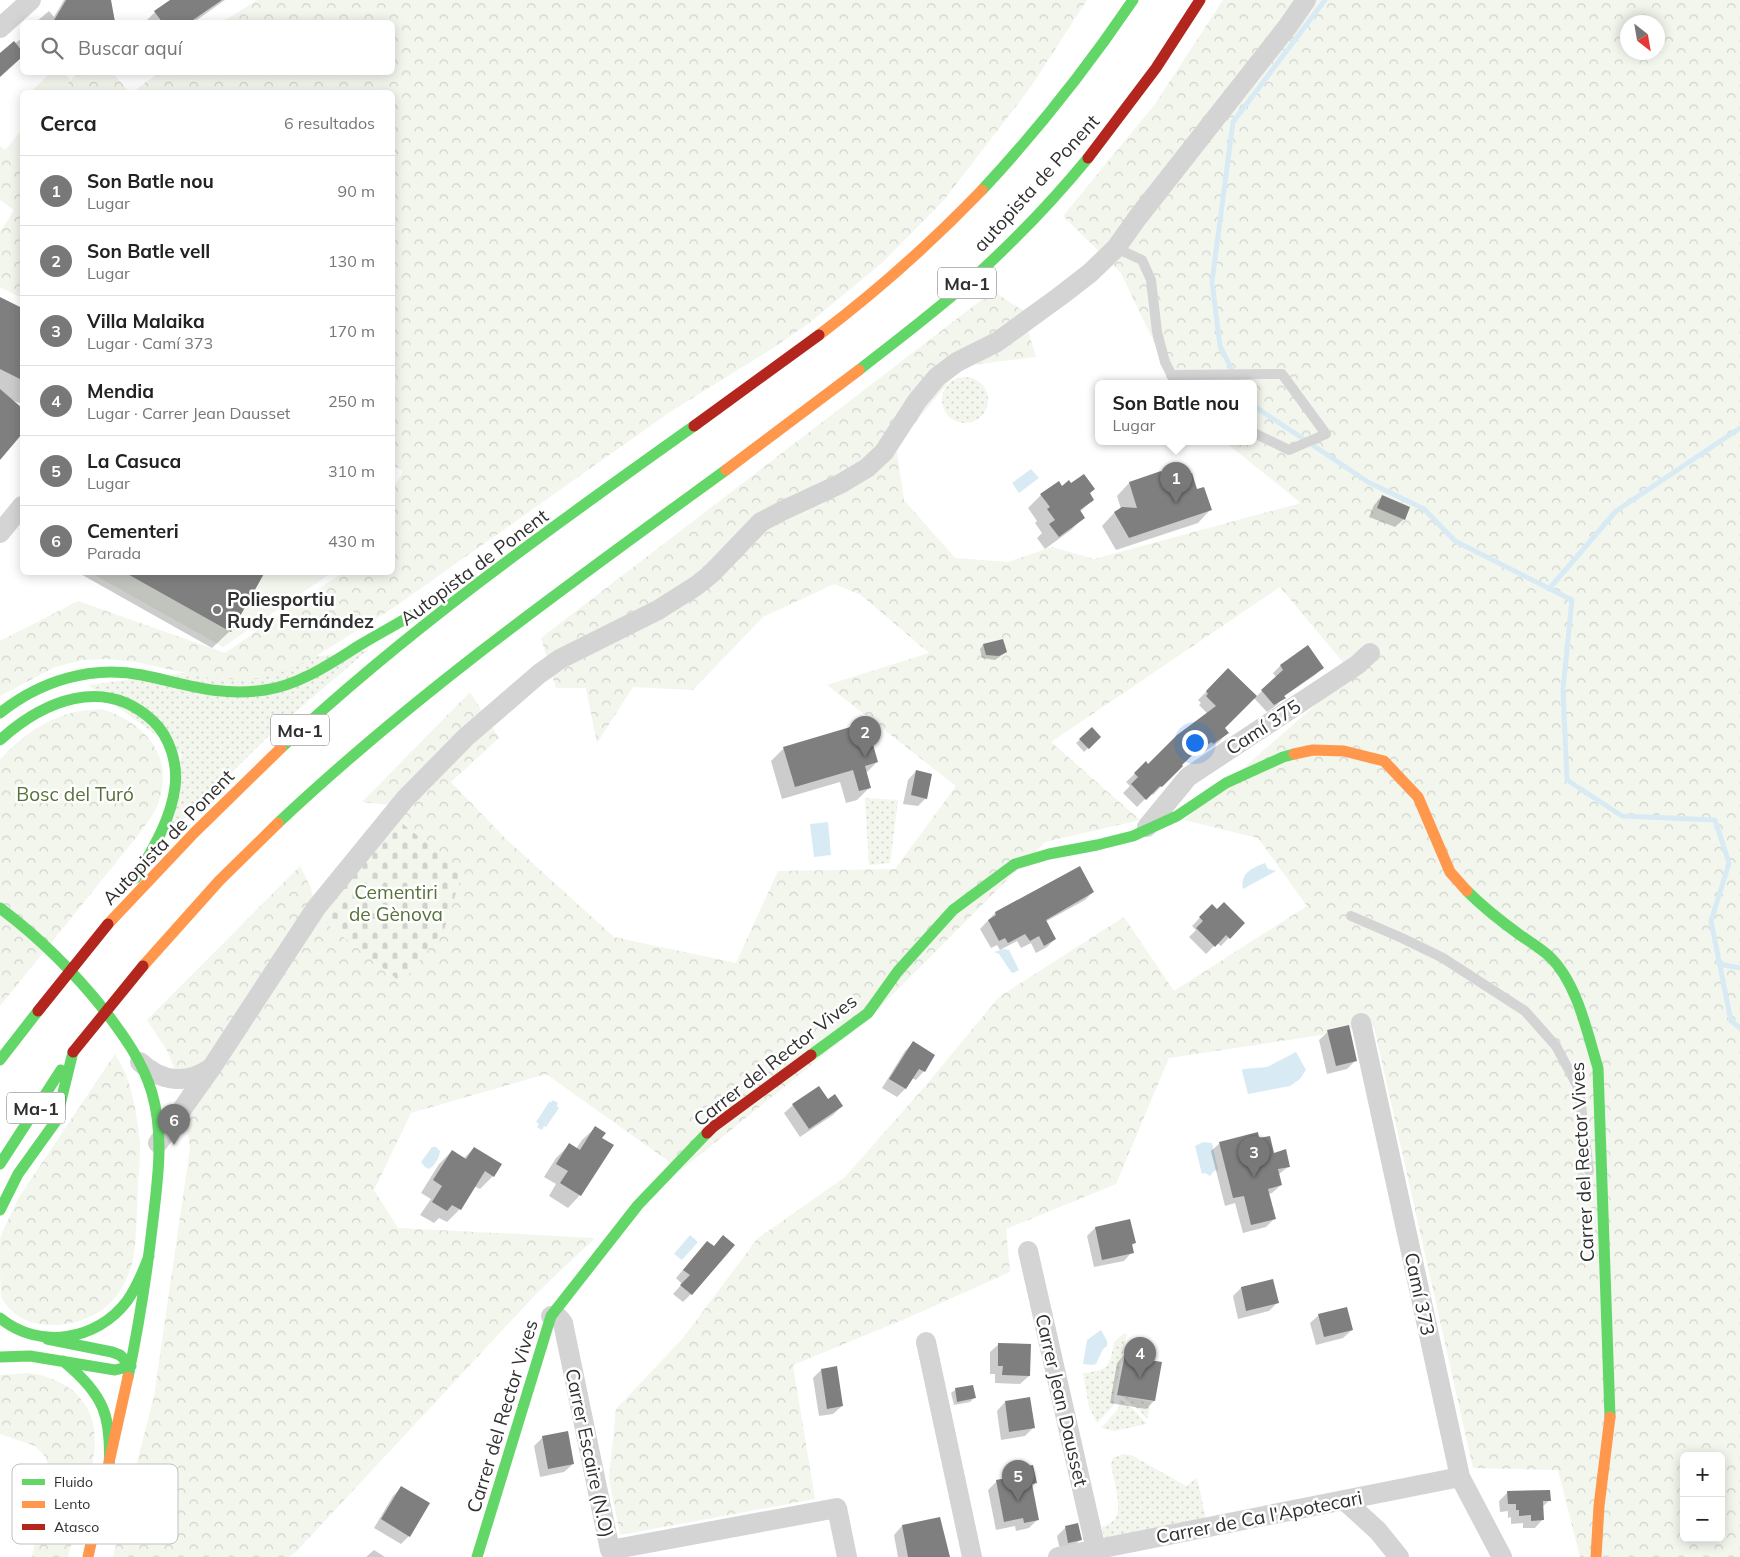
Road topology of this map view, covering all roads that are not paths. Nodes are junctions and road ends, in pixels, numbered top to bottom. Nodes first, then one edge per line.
1 (31, 0) edge
2 (1133, 0) edge
3 (1200, 0) edge
4 (1306, 0) edge
5 (0, 28) edge
6 (1116, 248) junction
7 (1173, 380) edge
8 (750, 386) joint
9 (1257, 434) edge
10 (20, 508) edge
11 (0, 533) edge
12 (512, 558) junction
13 (1370, 653) dead end
14 (0, 713) edge
15 (0, 740) edge
16 (1144, 831) junction
17 (0, 908) edge
18 (1351, 916) dead end
19 (108, 924) junction
20 (1361, 1023) dead end
21 (73, 1052) junction
22 (0, 1060) edge
23 (139, 1062) junction
24 (212, 1066) junction
25 (158, 1143) junction
26 (0, 1164) edge
27 (1602, 1196) junction
28 (0, 1210) edge
29 (1028, 1251) dead end
30 (149, 1256) junction
31 (551, 1316) junction
32 (0, 1318) edge
33 (47, 1339) junction
34 (926, 1342) dead end
35 (0, 1357) edge
36 (63, 1361) junction
37 (131, 1366) junction
38 (109, 1464) edge
39 (110, 1464) edge
40 (1460, 1477) junction
41 (1344, 1500) junction
42 (91, 1544) edge
43 (1096, 1550) junction
44 (88, 1557) edge
45 (477, 1557) edge
46 (847, 1557) edge
47 (972, 1557) edge
48 (1058, 1557) edge
49 (1399, 1557) edge
50 (1502, 1557) edge
51 (1596, 1557) edge

1 - 5 street
2 - 8 main road, autopista de Ponent / Ma-1
3 - 21 main road, autopista de Ponent / Ma-1, bridge
4 - 6 street
6 - 7 lane
6 - 24 street
7 - 9 lane
8 - 12 main road, Autopista de Ponent / Ma-1
10 - 11 street
12 - 14 main road
12 - 19 main road, Autopista de Ponent / Ma-1
13 - 16 street, Camí 375
15 - 19 main road
16 - 27 main road, Carrer del Rector Vives
16 - 31 main road, Carrer del Rector Vives
17 - 23 main road
18 - 27 lane
19 - 22 main road, Ma-1, bridge
20 - 40 street, Camí 373
21 - 26 main road, Ma-1
21 - 28 main road
23 - 24 street
23 - 25 main road
24 - 25 street
25 - 30 main road
27 - 51 main road, Carrer del Rector Vives
29 - 43 street, Carrer Jean Dausset
30 - 33 main road
30 - 37 main road
31 - 45 main road, Carrer del Rector Vives
31 - 46 street, Carrer Escaire (N.O)
32 - 33 main road
33 - 37 main road
34 - 47 street
35 - 36 main road
36 - 37 main road
36 - 38 main road
37 - 39 main road
40 - 41 street, Carrer de Ca l'Apotecari
40 - 50 street, Camí 373
41 - 43 street, Carrer de Ca l'Apotecari
41 - 49 street
42 - 44 main road
43 - 48 street, Carrer de Ca l'Apotecari

